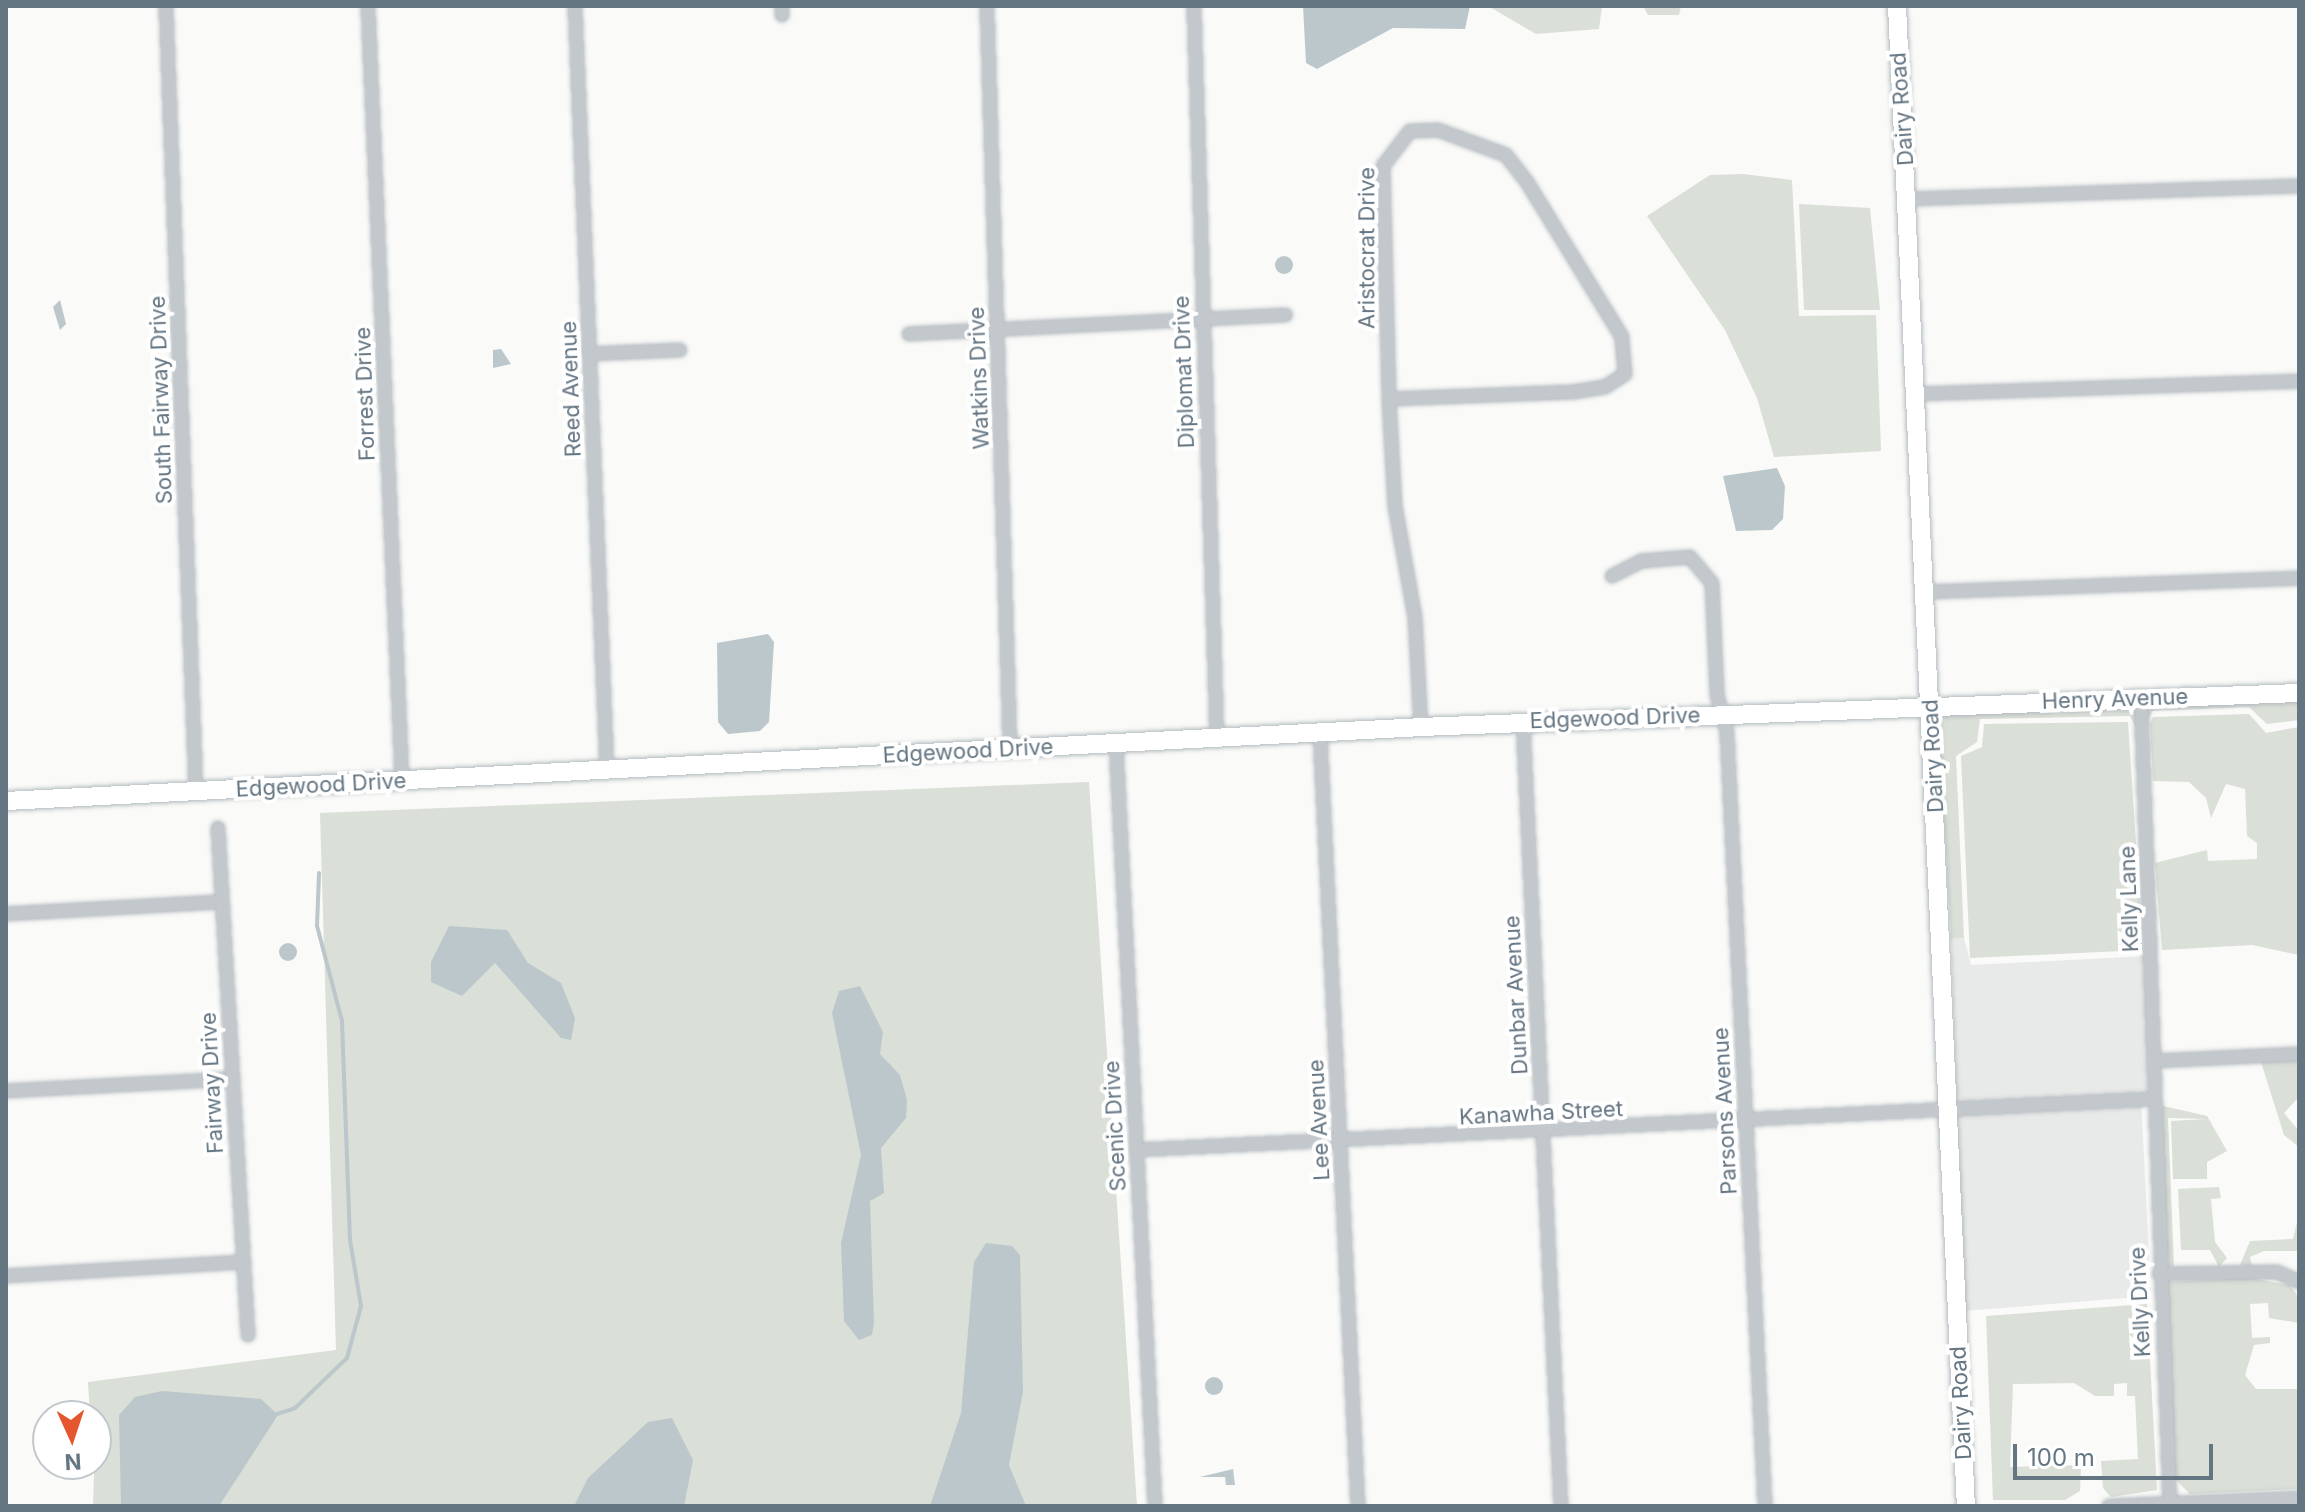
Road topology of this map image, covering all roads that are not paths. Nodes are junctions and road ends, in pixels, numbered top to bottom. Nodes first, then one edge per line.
1 (166, 6) edge
2 (368, 6) edge
3 (575, 6) edge
4 (987, 6) edge
5 (1194, 6) edge
6 (1897, 6) edge
7 (2299, 186) edge
8 (1907, 199) junction
9 (1286, 315) dead end
10 (1202, 319) junction
11 (997, 330) junction
12 (909, 334) dead end
13 (680, 350) dead end
14 (589, 354) junction
15 (2299, 381) edge
16 (1916, 394) junction
17 (1389, 399) junction
18 (1612, 576) dead end
19 (2299, 578) edge
20 (1926, 592) junction
21 (2299, 693) edge
22 (2141, 698) junction
23 (1931, 704) junction
24 (1723, 714) junction
25 (1523, 722) junction
26 (1421, 727) junction
27 (1320, 733) junction
28 (1217, 737) junction
29 (1116, 743) junction
30 (1010, 748) junction
31 (607, 769) junction
32 (402, 780) junction
33 (196, 792) junction
34 (6, 801) edge
35 (218, 828) dead end
36 (222, 902) junction
37 (6, 914) edge
38 (2299, 1054) edge
39 (2155, 1061) junction
40 (232, 1079) junction
41 (6, 1091) edge
42 (2153, 1099) junction
43 (1948, 1113) junction
44 (1746, 1123) junction
45 (1543, 1134) junction
46 (1340, 1142) junction
47 (1136, 1150) junction
48 (242, 1262) junction
49 (2159, 1274) junction
50 (6, 1276) edge
51 (2299, 1282) edge
52 (248, 1335) dead end
53 (2299, 1498) edge
54 (2170, 1503) junction
55 (1155, 1506) edge
56 (1358, 1506) edge
57 (1561, 1506) edge
58 (1765, 1506) edge
59 (1966, 1506) edge
60 (2109, 1506) edge

1 - 33 street, South Fairway Drive
2 - 32 street, Forrest Drive
3 - 14 street, Reed Avenue
4 - 11 street, Watkins Drive
5 - 10 street, Diplomat Drive
6 - 8 street, Dairy Road
7 - 8 street
8 - 16 street, Dairy Road
9 - 10 street
10 - 11 street
10 - 28 street, Diplomat Drive
11 - 12 street
11 - 30 street, Watkins Drive
13 - 14 street
14 - 31 street, Reed Avenue
15 - 16 street
16 - 20 street, Dairy Road
17 - 17 street, Aristocrat Drive
17 - 26 street, Aristocrat Drive
18 - 24 street, Parsons Avenue
19 - 20 street
20 - 23 street, Dairy Road
21 - 22 street, Henry Avenue
22 - 23 street, Henry Avenue
22 - 39 street, Kelly Lane
23 - 24 street, Edgewood Drive
23 - 43 street, Dairy Road
24 - 25 street, Edgewood Drive
24 - 44 street, Parsons Avenue
25 - 26 street, Edgewood Drive
25 - 45 street, Dunbar Avenue
26 - 27 street, Edgewood Drive
27 - 28 street, Edgewood Drive
27 - 46 street, Lee Avenue
28 - 29 street, Edgewood Drive
29 - 30 street, Edgewood Drive
29 - 47 street, Scenic Drive
30 - 31 street, Edgewood Drive
31 - 32 street, Edgewood Drive
32 - 33 street, Edgewood Drive
33 - 34 street, Edgewood Drive
35 - 36 street, Fairway Drive
36 - 37 street
36 - 40 street, Fairway Drive
38 - 39 street
39 - 42 street, Kelly Lane
40 - 41 street
40 - 48 street, Fairway Drive
42 - 43 street, Kanawha Street
42 - 49 street, Kelly Drive
43 - 44 street, Kanawha Street
43 - 59 street, Dairy Road
44 - 45 street, Kanawha Street
44 - 58 street, Parsons Avenue
45 - 46 street, Kanawha Street
45 - 57 street, Dunbar Avenue
46 - 47 street, Kanawha Street
46 - 56 street, Lee Avenue
47 - 55 street, Scenic Drive
48 - 50 street
48 - 52 street, Fairway Drive
49 - 51 street
49 - 54 street, Kelly Drive
53 - 54 street
54 - 60 street

